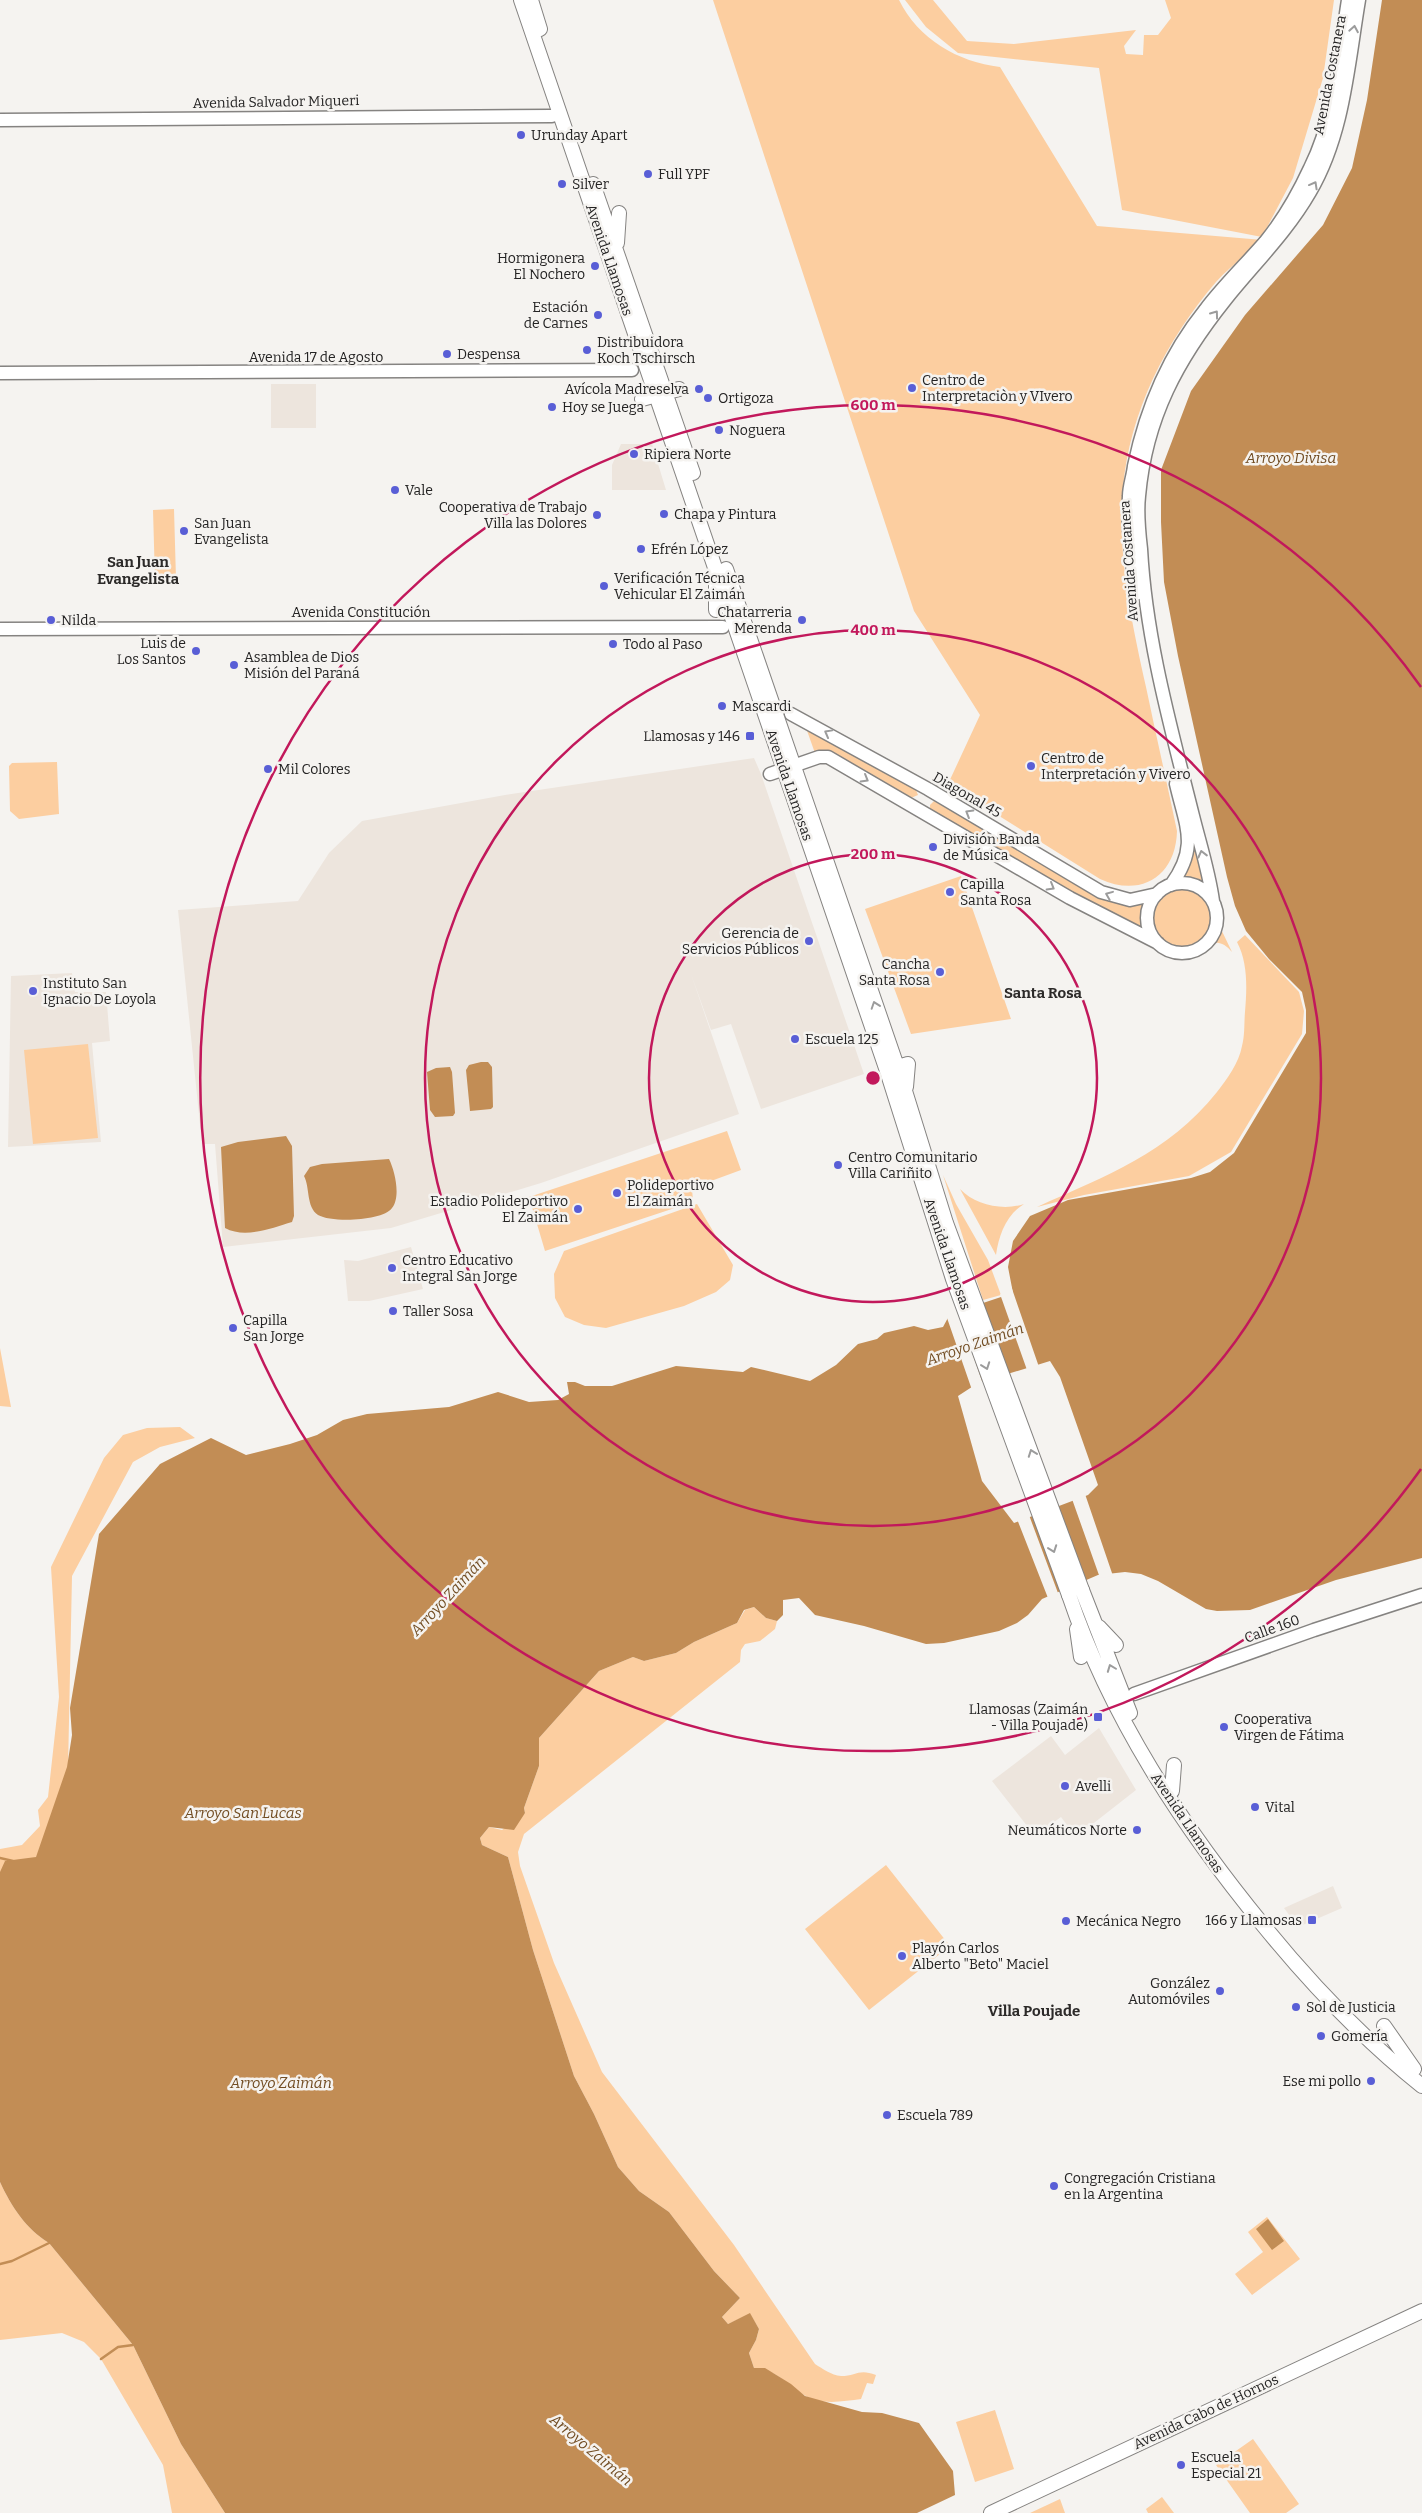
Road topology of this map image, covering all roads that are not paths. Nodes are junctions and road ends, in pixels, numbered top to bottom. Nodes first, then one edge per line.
1 (521, 0) edge
2 (531, 0) edge
3 (1348, 0) edge
4 (1359, 0) edge
5 (552, 116) dead end
6 (0, 120) edge
7 (564, 130) junction
8 (573, 176) dead end
9 (619, 213) dead end
10 (617, 249) junction
11 (632, 370) dead end
12 (0, 373) edge
13 (667, 392) junction
14 (642, 399) dead end
15 (715, 567) junction
16 (716, 610) dead end
17 (723, 627) dead end
18 (0, 629) edge
19 (791, 714) dead end
20 (794, 765) junction
21 (770, 774) dead end
22 (1171, 885) junction
23 (1156, 894) junction
24 (1213, 901) junction
25 (1158, 944) junction
26 (893, 1069) junction
27 (970, 1301) junction
28 (1076, 1593) junction
29 (1422, 1595) edge
30 (1076, 1614) junction
31 (1094, 1622) junction
32 (1116, 1645) dead end
33 (1081, 1657) dead end
34 (1134, 1694) dead end
35 (1131, 1751) dead end
36 (1146, 1762) junction
37 (1174, 1765) dead end
38 (1172, 1791) junction
39 (1189, 1826) junction
40 (1190, 1844) dead end
41 (1384, 2026) dead end
42 (1418, 2072) edge
43 (1422, 2086) edge
44 (1422, 2312) edge
45 (991, 2513) edge

1 - 7 main road, Avenida Llamosas
2 - 10 main road, Avenida Llamosas
3 - 22 main road, Avenida Costanera
24 -> 4 main road, Avenida Costanera
5 - 6 main road, Avenida Salvador Miqueri
7 - 8 main road
7 - 13 main road, Avenida Llamosas
9 - 10 main road
10 - 13 main road, Avenida Llamosas
11 - 12 main road, Avenida 17 de Agosto
13 - 14 main road
13 - 15 main road, Avenida Llamosas
13 - 20 main road, Avenida Llamosas
15 - 16 main road
15 - 20 main road, Avenida Llamosas
17 - 18 main road, Avenida Constitución
23 -> 19 main road, Diagonal 45
20 - 21 main road
20 -> 25 main road
20 - 26 main road, Avenida Llamosas
22 - 23 main road
22 - 24 main road
23 - 25 main road
24 - 25 main road
26 - 27 main road, Avenida Llamosas
26 - 27 main road, Avenida Llamosas
27 - 28 main road, Avenida Llamosas
28 - 30 main road, Avenida Llamosas
28 - 31 main road, Avenida Llamosas
29 - 34 main road, Calle 160
30 - 33 main road
30 - 36 main road, Avenida Llamosas
31 - 32 main road
38 -> 31 main road, Avenida Llamosas
35 - 36 main road
36 - 39 main road, Avenida Llamosas
37 - 38 main road
38 - 42 main road, Avenida Llamosas
39 - 40 main road
39 - 43 main road, Avenida Llamosas
41 - 42 main road
44 - 45 main road, Avenida Cabo de Hornos

